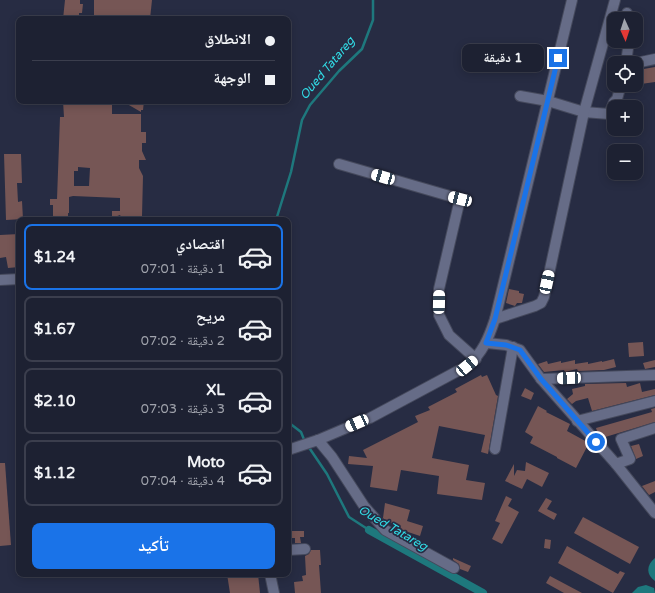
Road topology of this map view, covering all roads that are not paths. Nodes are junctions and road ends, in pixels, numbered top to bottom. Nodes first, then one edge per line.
1 (572, 0) edge
2 (615, 0) edge
3 (655, 59) edge
4 (643, 62) edge
5 (619, 92) edge
6 (520, 96) dead end
7 (548, 101) junction
8 (584, 112) junction
9 (339, 164) dead end
10 (16, 279) edge
11 (0, 280) edge
12 (495, 319) junction
13 (486, 343) junction
14 (513, 347) junction
15 (476, 359) junction
16 (655, 375) edge
17 (541, 379) junction
18 (655, 401) edge
19 (577, 421) junction
20 (655, 428) edge
21 (318, 440) junction
22 (291, 449) edge
23 (495, 449) dead end
24 (616, 464) junction
25 (655, 513) edge
26 (305, 549) dead end
27 (291, 550) edge
28 (454, 568) dead end
29 (271, 577) edge
30 (274, 593) edge

1 - 7 street
2 - 8 street
3 - 4 street
5 - 8 street
6 - 7 street
7 - 8 street
7 - 12 street
8 - 12 street
9 - 15 street
10 - 11 street
12 - 13 street
13 - 14 street
13 - 15 street
14 - 17 street
14 - 23 street
15 - 21 street
16 - 17 street
17 - 19 street
18 - 19 street
19 - 24 street
20 - 24 street
21 - 22 street
21 - 28 street
24 - 25 street
26 - 27 street
29 - 30 street

